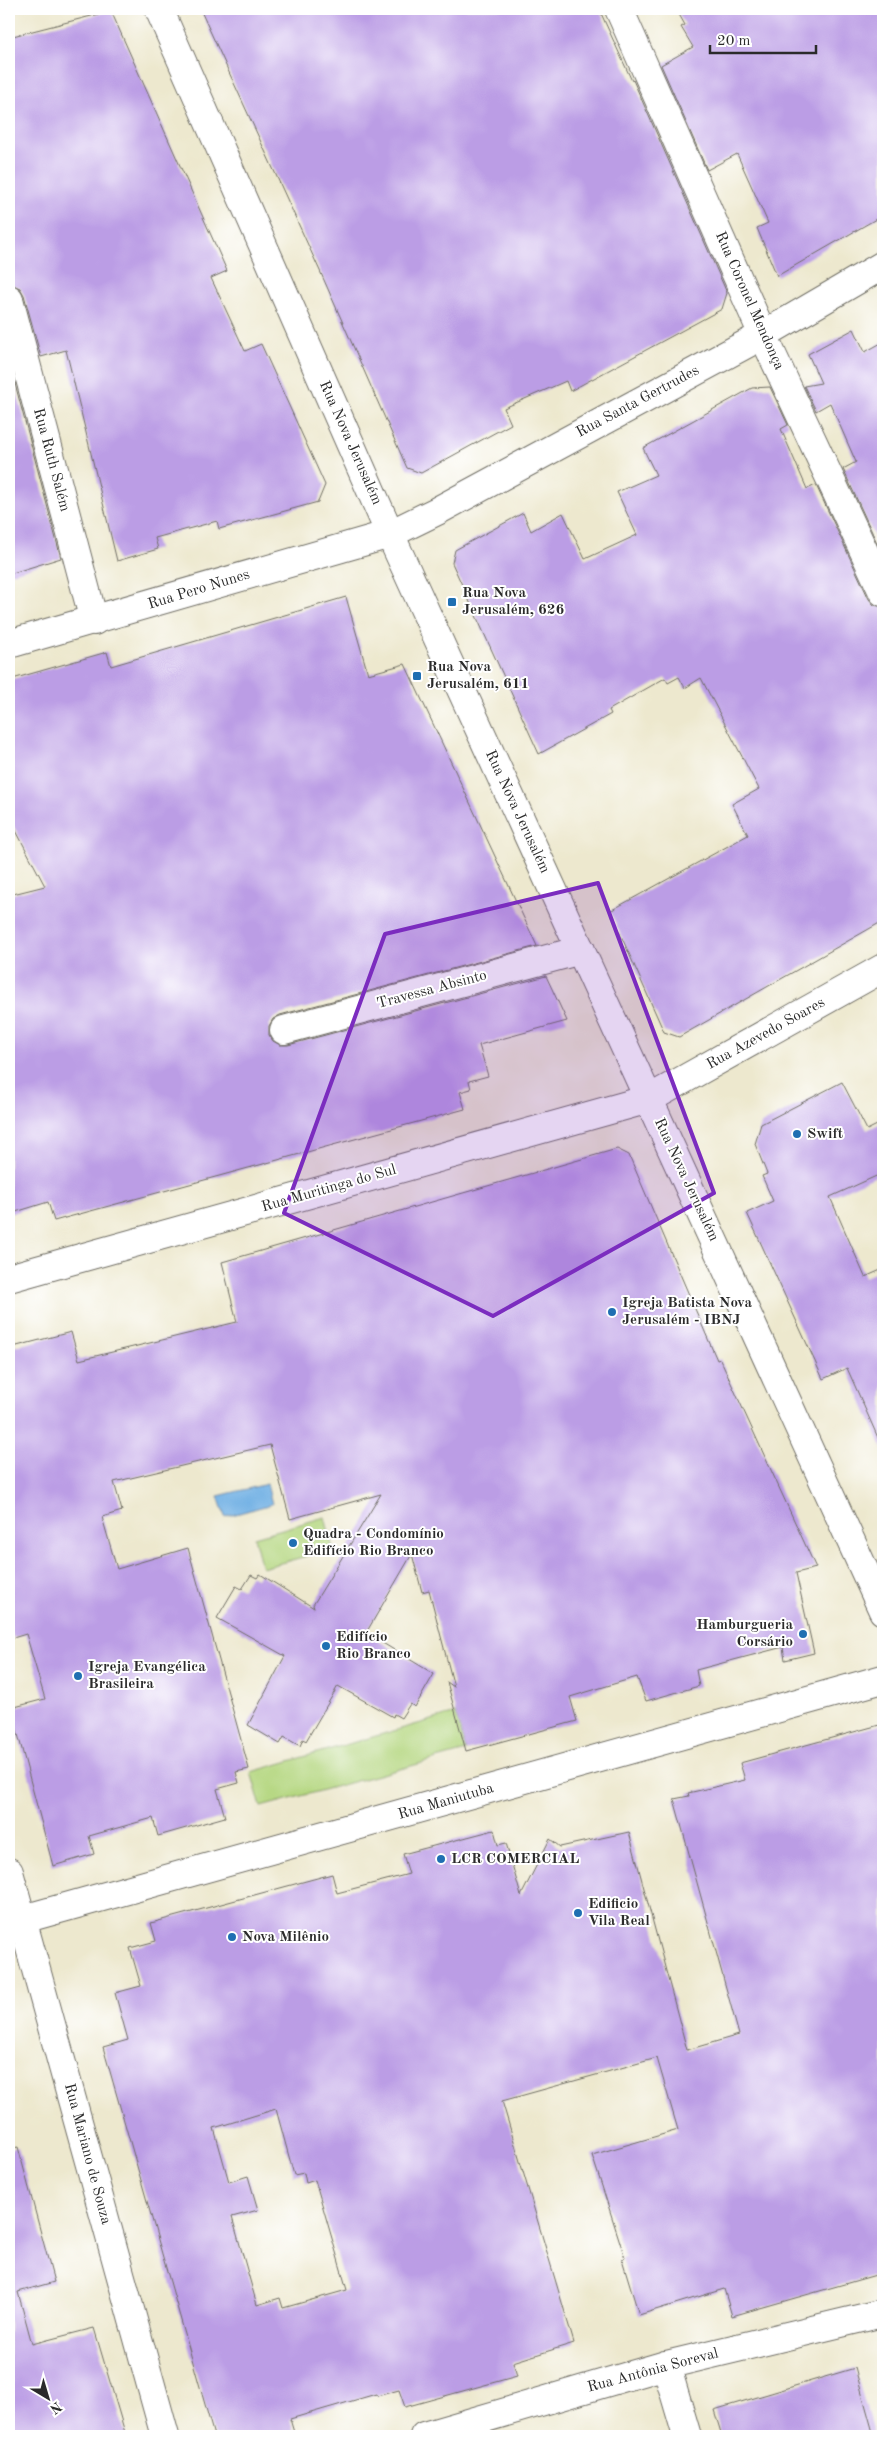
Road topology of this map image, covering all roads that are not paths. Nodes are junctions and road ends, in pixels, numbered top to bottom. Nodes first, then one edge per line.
1 (159, 9) edge
2 (619, 9) edge
3 (883, 265) edge
4 (9, 299) edge
5 (763, 335) junction
6 (390, 534) junction
7 (883, 592) edge
8 (94, 621) junction
9 (9, 644) edge
10 (581, 950) junction
11 (883, 968) edge
12 (284, 1030) dead end
13 (649, 1099) junction
14 (9, 1278) edge
15 (883, 1611) edge
16 (883, 1679) edge
17 (9, 1872) edge
18 (15, 1922) edge
19 (883, 2313) edge
20 (666, 2365) junction
21 (165, 2436) edge
22 (424, 2436) edge
23 (687, 2436) edge

1 - 6 street, Rua Nova Jerusalém
2 - 5 street, Rua Coronel Mendonça
3 - 5 street, Rua Santa Gertrudes
4 - 8 street, Rua Ruth Salém
5 - 6 street, Rua Santa Gertrudes
5 - 7 street, Rua Coronel Mendonça
6 - 8 street, Rua Pero Nunes
6 - 10 street, Rua Nova Jerusalém
8 - 9 street, Rua Pero Nunes
10 - 12 street, Travessa Absinto
10 - 13 street, Rua Nova Jerusalém
11 - 13 street, Rua Azevedo Soares
13 - 14 street, Rua Muritinga do Sul
13 - 15 street, Rua Nova Jerusalém
16 - 18 street, Rua Maniutuba
17 - 18 street, Rua Mariano de Souza
18 - 21 street, Rua Mariano de Souza
19 - 20 street, Rua Antônia Soreval
20 - 22 street, Rua Antônia Soreval
20 - 23 street

